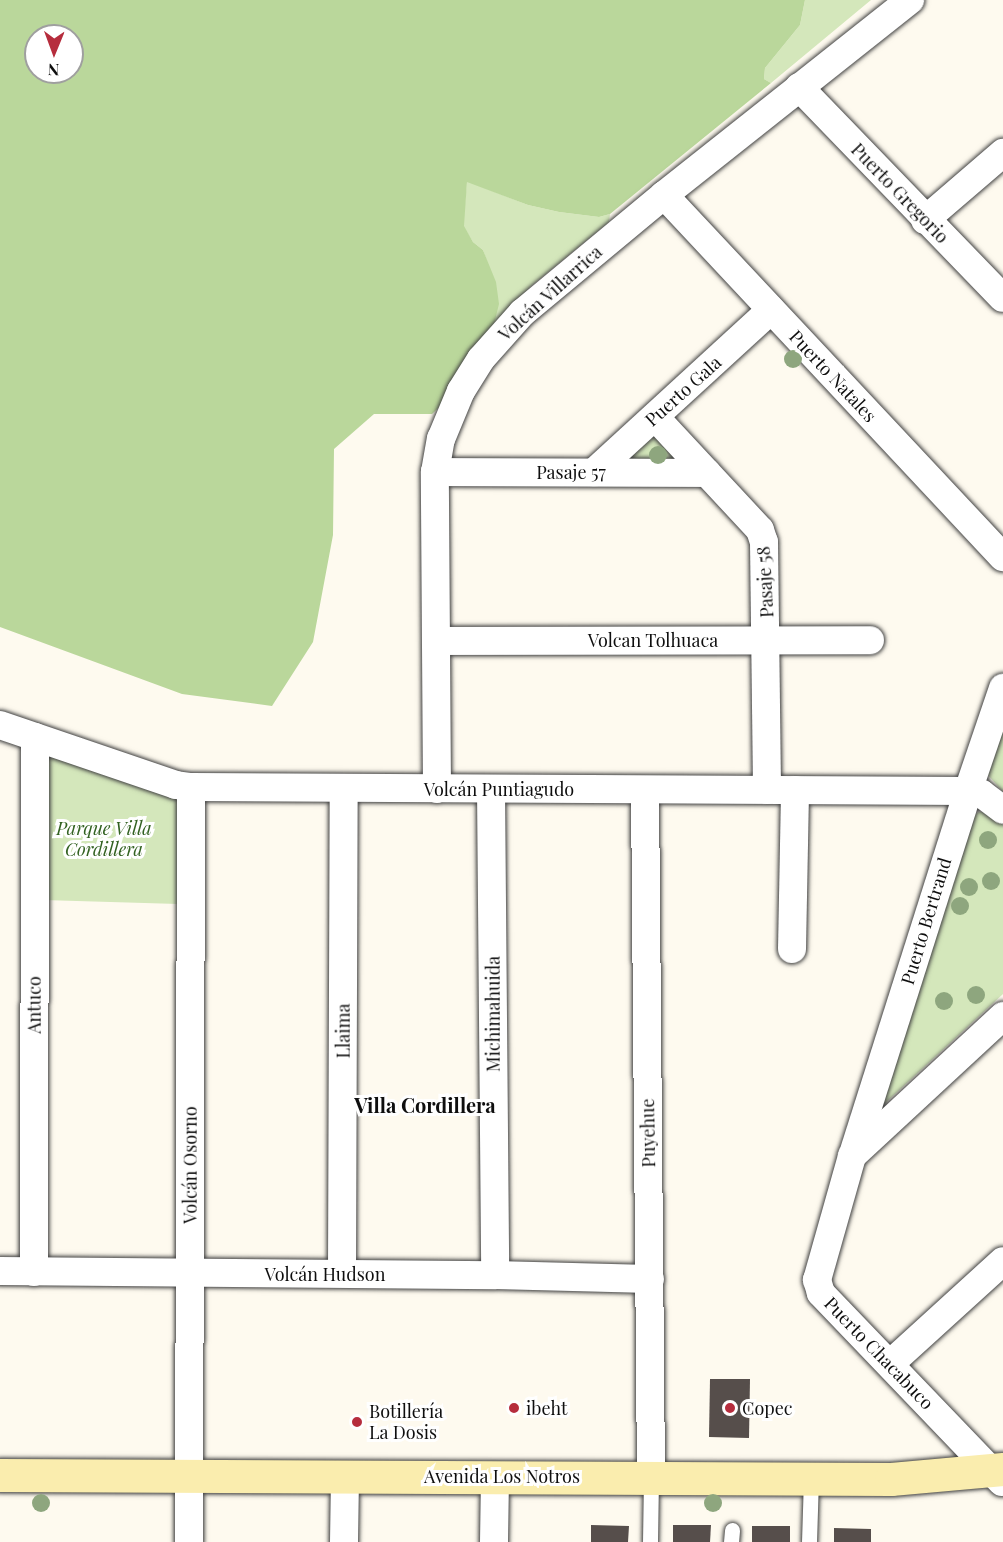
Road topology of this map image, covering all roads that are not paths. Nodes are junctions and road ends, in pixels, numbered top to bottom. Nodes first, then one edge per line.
1 (910, 0) edge
2 (799, 87) junction
3 (1003, 153) edge
4 (664, 195) junction
5 (925, 220) junction
6 (1003, 298) edge
7 (771, 310) junction
8 (655, 417) junction
9 (435, 472) junction
10 (594, 472) junction
11 (707, 473) junction
12 (1003, 557) edge
13 (767, 640) junction
14 (870, 640) dead end
15 (436, 641) junction
16 (1003, 688) edge
17 (0, 725) edge
18 (35, 737) junction
19 (191, 788) junction
20 (344, 788) junction
21 (436, 789) junction
22 (491, 789) junction
23 (645, 790) junction
24 (781, 790) junction
25 (968, 791) junction
26 (1003, 810) edge
27 (792, 949) dead end
28 (1003, 1016) edge
29 (852, 1156) junction
30 (1003, 1261) edge
31 (0, 1271) edge
32 (34, 1272) junction
33 (342, 1273) junction
34 (190, 1274) junction
35 (495, 1275) junction
36 (650, 1279) junction
37 (891, 1363) junction
38 (999, 1474) edge
39 (0, 1475) edge
40 (189, 1475) junction
41 (345, 1476) junction
42 (495, 1476) junction
43 (651, 1476) junction
44 (810, 1479) junction
45 (189, 1542) edge
46 (344, 1542) edge
47 (494, 1542) edge
48 (650, 1542) edge
49 (809, 1542) edge

1 - 2 street, Volcán Villarrica
2 - 4 street, Volcán Villarrica
2 - 5 street, Puerto Gregorio
3 - 5 street
4 - 7 street, Puerto Natales
4 - 9 street, Volcán Villarrica
5 - 6 street, Puerto Gregorio
7 - 8 street, Puerto Gala
7 - 12 street, Puerto Natales
8 - 10 street, Puerto Gala
8 - 11 street, Pasaje 58
9 - 10 street, Pasaje 57
9 - 15 street, Volcán Villarrica
10 - 11 street, Pasaje 57
11 - 13 street, Pasaje 58
13 - 14 street, Volcan Tolhuaca
13 - 15 street, Volcan Tolhuaca
13 - 24 street, Pasaje 58
15 - 21 street, Volcán Villarrica
16 - 25 street, Puerto Bertrand
17 - 18 street, Volcán Puntiagudo
18 - 19 street, Volcán Puntiagudo
18 - 32 street, Antuco
19 - 20 street, Volcán Puntiagudo
19 - 34 street, Volcán Osorno
20 - 21 street, Volcán Puntiagudo
20 - 33 street, Llaima
21 - 22 street, Volcán Puntiagudo
22 - 23 street, Volcán Puntiagudo
22 - 35 street, Michimahuida
23 - 24 street, Volcán Puntiagudo
23 - 36 street, Puyehue
24 - 25 street, Volcán Puntiagudo
24 - 27 street, Pasaje 58
25 - 26 street, Volcán Puntiagudo
25 - 29 street, Puerto Bertrand
28 - 29 street
29 - 37 street, Puerto Chacabuco
30 - 37 street
31 - 32 street, Volcán Hudson
32 - 34 street, Volcán Hudson
33 - 34 street, Volcán Hudson
33 - 35 street, Volcán Hudson
34 - 40 street, Volcán Osorno
35 - 36 street, Volcán Hudson
36 - 43 street, Puyehue
37 - 38 street, Puerto Chacabuco
38 - 44 main road, Avenida Los Notros
39 - 40 main road, Avenida Los Notros
40 - 41 main road, Avenida Los Notros
40 - 45 street, Volcán Osorno
41 - 42 main road, Avenida Los Notros
41 - 46 street
42 - 43 main road, Avenida Los Notros
42 - 47 street
43 - 44 main road, Avenida Los Notros
43 - 48 lane
44 - 49 lane

